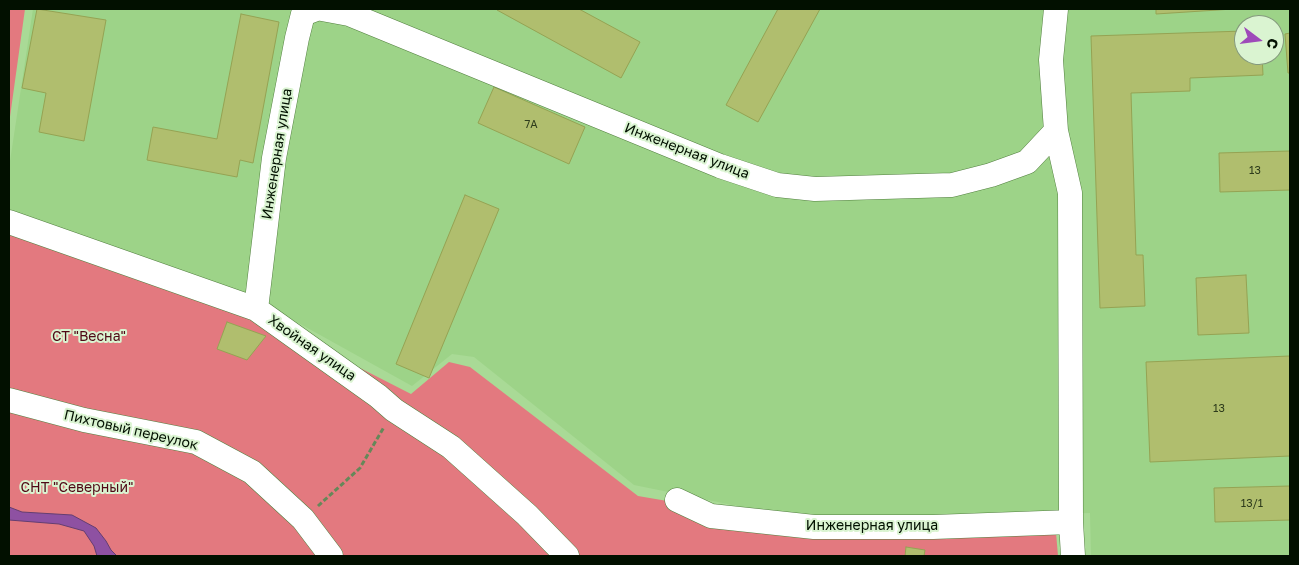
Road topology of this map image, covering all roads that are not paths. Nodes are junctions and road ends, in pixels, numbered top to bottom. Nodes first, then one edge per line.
1 (316, 9) edge
2 (322, 9) edge
3 (1056, 9) edge
4 (1056, 132) junction
5 (9, 222) edge
6 (256, 309) junction
7 (9, 400) edge
8 (676, 500) dead end
9 (1070, 522) junction
10 (331, 556) edge
11 (567, 556) edge
12 (1073, 556) edge

1 - 6 street, Инженерная улица
2 - 4 street, Инженерная улица
3 - 4 street
4 - 9 street
5 - 6 street, Хвойная улица
6 - 11 street, Хвойная улица
7 - 10 street, Пихтовый переулок
8 - 9 street, Инженерная улица
9 - 12 street

